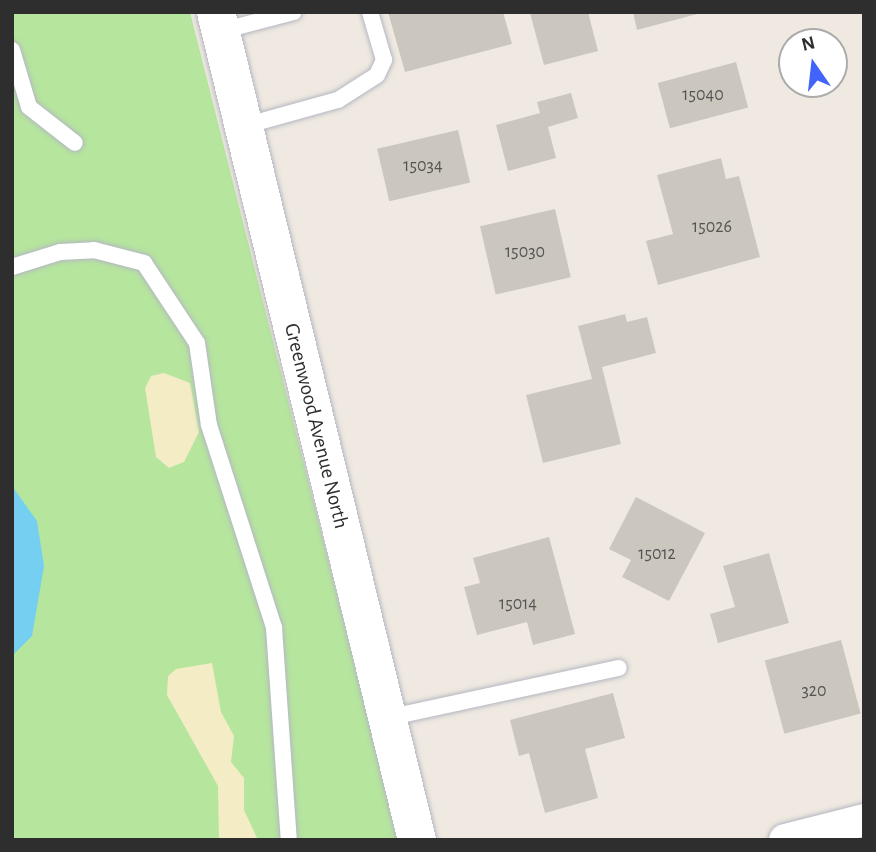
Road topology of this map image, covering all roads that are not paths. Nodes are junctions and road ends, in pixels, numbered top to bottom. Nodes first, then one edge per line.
1 (294, 12) edge
2 (370, 12) edge
3 (218, 22) edge
4 (12, 50) edge
5 (244, 127) junction
6 (75, 144) dead end
7 (12, 267) edge
8 (619, 668) dead end
9 (387, 718) junction
10 (864, 820) edge
11 (289, 840) edge
12 (417, 840) edge
13 (785, 840) edge

1 - 3 lane
2 - 5 lane
3 - 5 street, Greenwood Avenue North
4 - 6 lane
5 - 9 street, Greenwood Avenue North
7 - 11 lane
8 - 9 lane
9 - 12 street, Greenwood Avenue North
10 - 13 street

